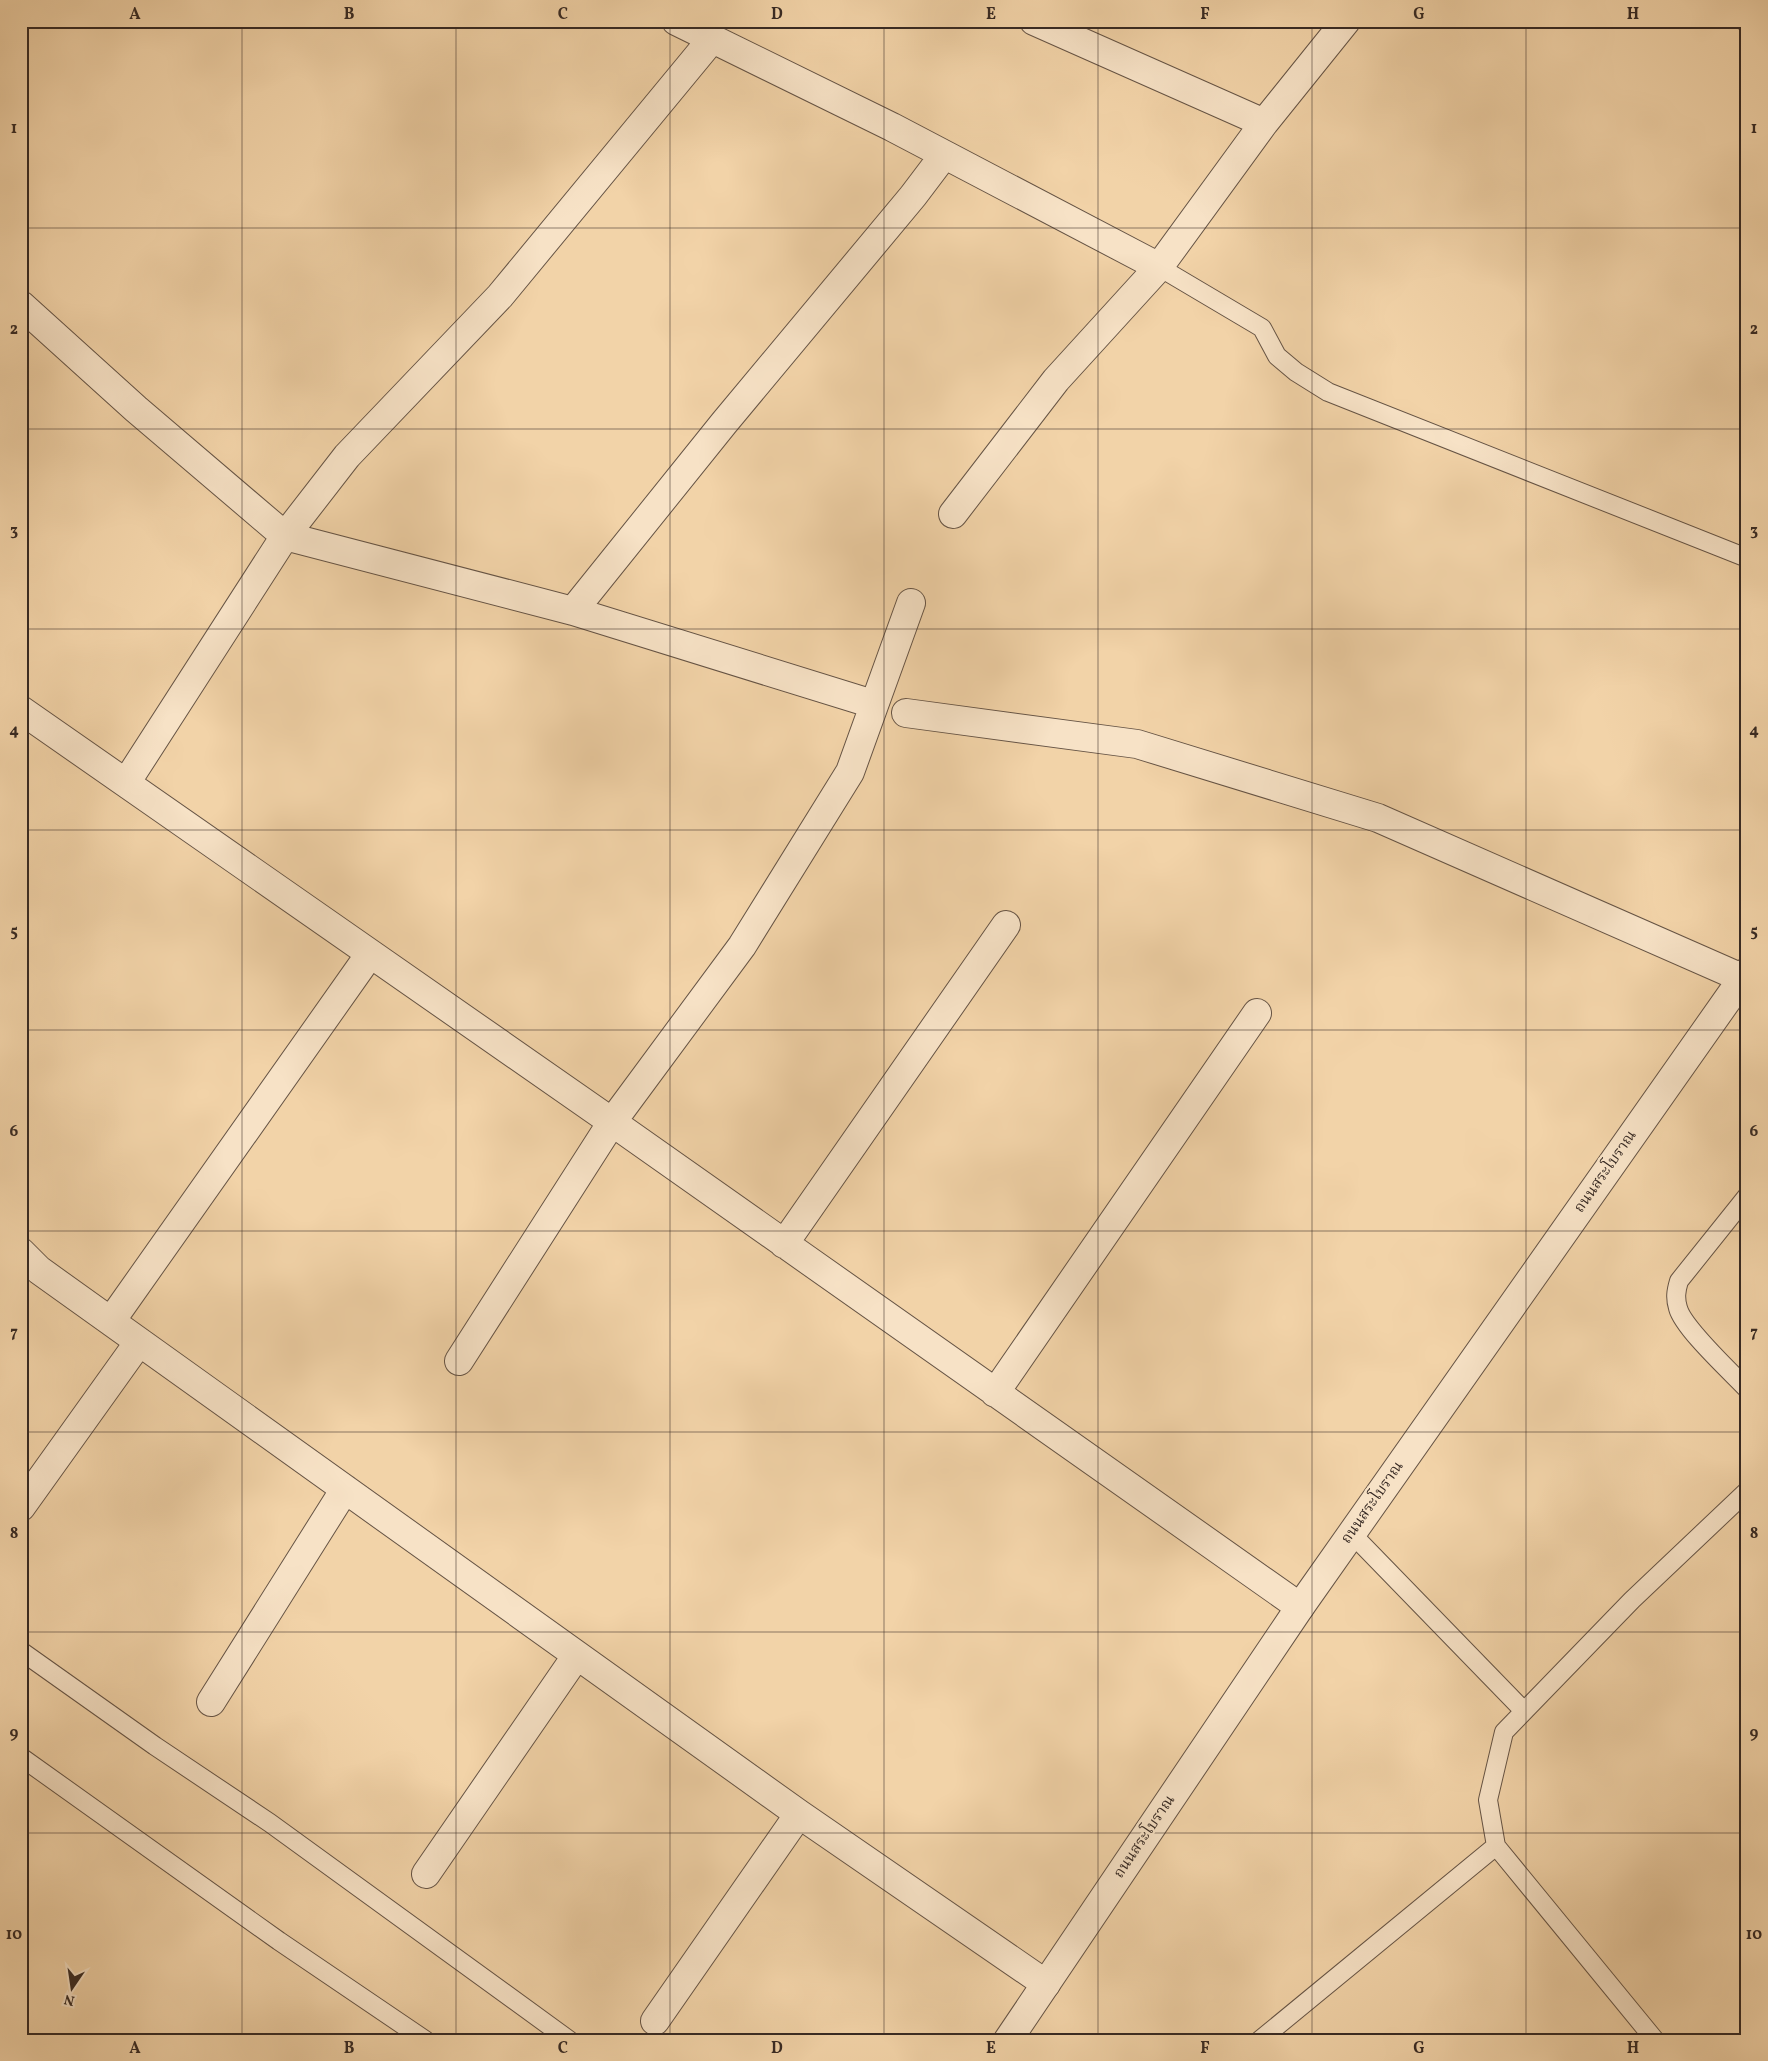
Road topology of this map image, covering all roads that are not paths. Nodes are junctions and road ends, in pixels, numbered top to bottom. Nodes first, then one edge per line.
1 (676, 21) edge
2 (1034, 21) edge
3 (1346, 21) edge
4 (712, 39) junction
5 (1264, 123) junction
6 (944, 155) junction
7 (1159, 267) junction
8 (21, 305) edge
9 (953, 514) dead end
10 (285, 536) junction
11 (1747, 558) edge
12 (911, 603) dead end
13 (573, 611) junction
14 (873, 704) junction
15 (21, 710) edge
16 (906, 713) dead end
17 (126, 783) junction
18 (1006, 925) dead end
19 (370, 954) junction
20 (1745, 975) edge
21 (1257, 1014) dead end
22 (612, 1122) junction
23 (1747, 1196) edge
24 (784, 1244) junction
25 (21, 1252) edge
26 (111, 1321) junction
27 (139, 1342) junction
28 (458, 1361) dead end
29 (1747, 1389) edge
30 (995, 1393) junction
31 (345, 1489) junction
32 (1747, 1491) edge
33 (21, 1506) edge
34 (1352, 1534) junction
35 (1300, 1607) junction
36 (21, 1651) edge
37 (577, 1655) junction
38 (211, 1702) dead end
39 (1524, 1711) junction
40 (21, 1757) edge
41 (799, 1814) junction
42 (1496, 1846) junction
43 (426, 1874) dead end
44 (1046, 1984) junction
45 (655, 2021) dead end
46 (425, 2040) edge
47 (569, 2040) edge
48 (1008, 2040) edge
49 (1260, 2040) edge
50 (1655, 2040) edge

1 - 4 street
2 - 5 street
3 - 5 street
4 - 6 street
4 - 10 street
5 - 7 street
6 - 7 street
6 - 13 street
7 - 9 street
7 - 11 lane
8 - 10 street
10 - 13 street
10 - 17 street
12 - 14 street
13 - 14 street
14 - 22 street
15 - 17 street
16 - 20 street
17 - 19 street
18 - 24 street
19 - 22 street
19 - 26 street
20 - 34 street, ถนนสระโบราณ
21 - 30 street
22 - 24 street
22 - 28 street
23 - 29 lane
24 - 30 street
25 - 26 street
26 - 27 street
27 - 31 street
27 - 33 street
30 - 35 street
31 - 37 street
31 - 38 street
32 - 39 lane
34 - 35 street, ถนนสระโบราณ
34 - 39 lane
35 - 44 street, ถนนสระโบราณ
36 - 47 lane
37 - 41 street
37 - 43 street
39 - 42 lane
40 - 46 lane
41 - 44 street
41 - 45 street
42 - 49 lane
42 - 50 lane
44 - 48 street, ถนนสระโบราณ

